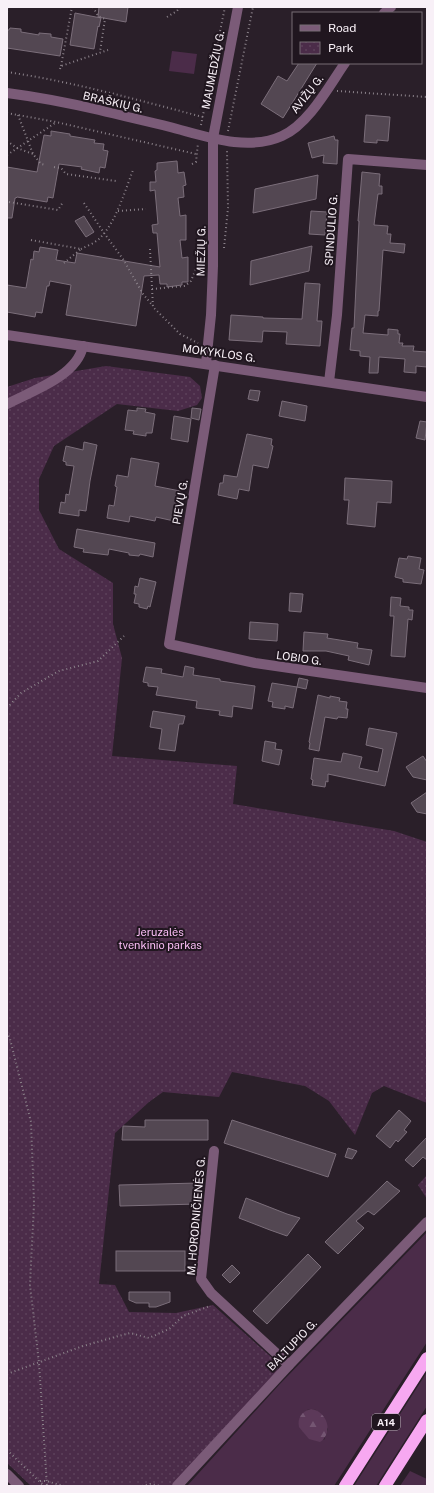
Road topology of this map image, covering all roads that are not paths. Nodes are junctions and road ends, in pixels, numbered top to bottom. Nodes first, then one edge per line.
1 (238, 7) edge
2 (344, 64) edge
3 (7, 93) edge
4 (213, 138) junction
5 (427, 165) edge
6 (7, 335) edge
7 (82, 346) junction
8 (210, 364) junction
9 (328, 382) junction
10 (427, 397) edge
11 (7, 404) edge
12 (169, 644) joint
13 (427, 688) edge
14 (214, 1151) dead end
15 (427, 1222) edge
16 (427, 1358) edge
17 (289, 1365) junction
18 (427, 1420) edge
19 (7, 1474) edge
20 (20, 1486) edge
21 (177, 1486) edge
22 (345, 1486) edge
23 (385, 1486) edge

1 - 4 street, MAUMEDŽIŲ G.
2 - 4 street, AVIŽŲ G.
3 - 4 street, BRAŠKIŲ G.
4 - 8 street, MIEŽIŲ G.
5 - 9 street, SPINDULIO G.
6 - 7 street, MOKYKLOS G.
7 - 8 street, MOKYKLOS G.
7 - 11 street
8 - 9 street, MOKYKLOS G.
8 - 12 street, PIEVŲ G.
9 - 10 street, MOKYKLOS G.
12 - 13 street, LOBIO G.
14 - 17 street, M. HORODNIČIENĖS G.
15 - 17 street, BALTUPIO G.
16 - 22 highway, A14
17 - 21 street, BALTUPIO G.
18 - 23 highway
19 - 20 street

